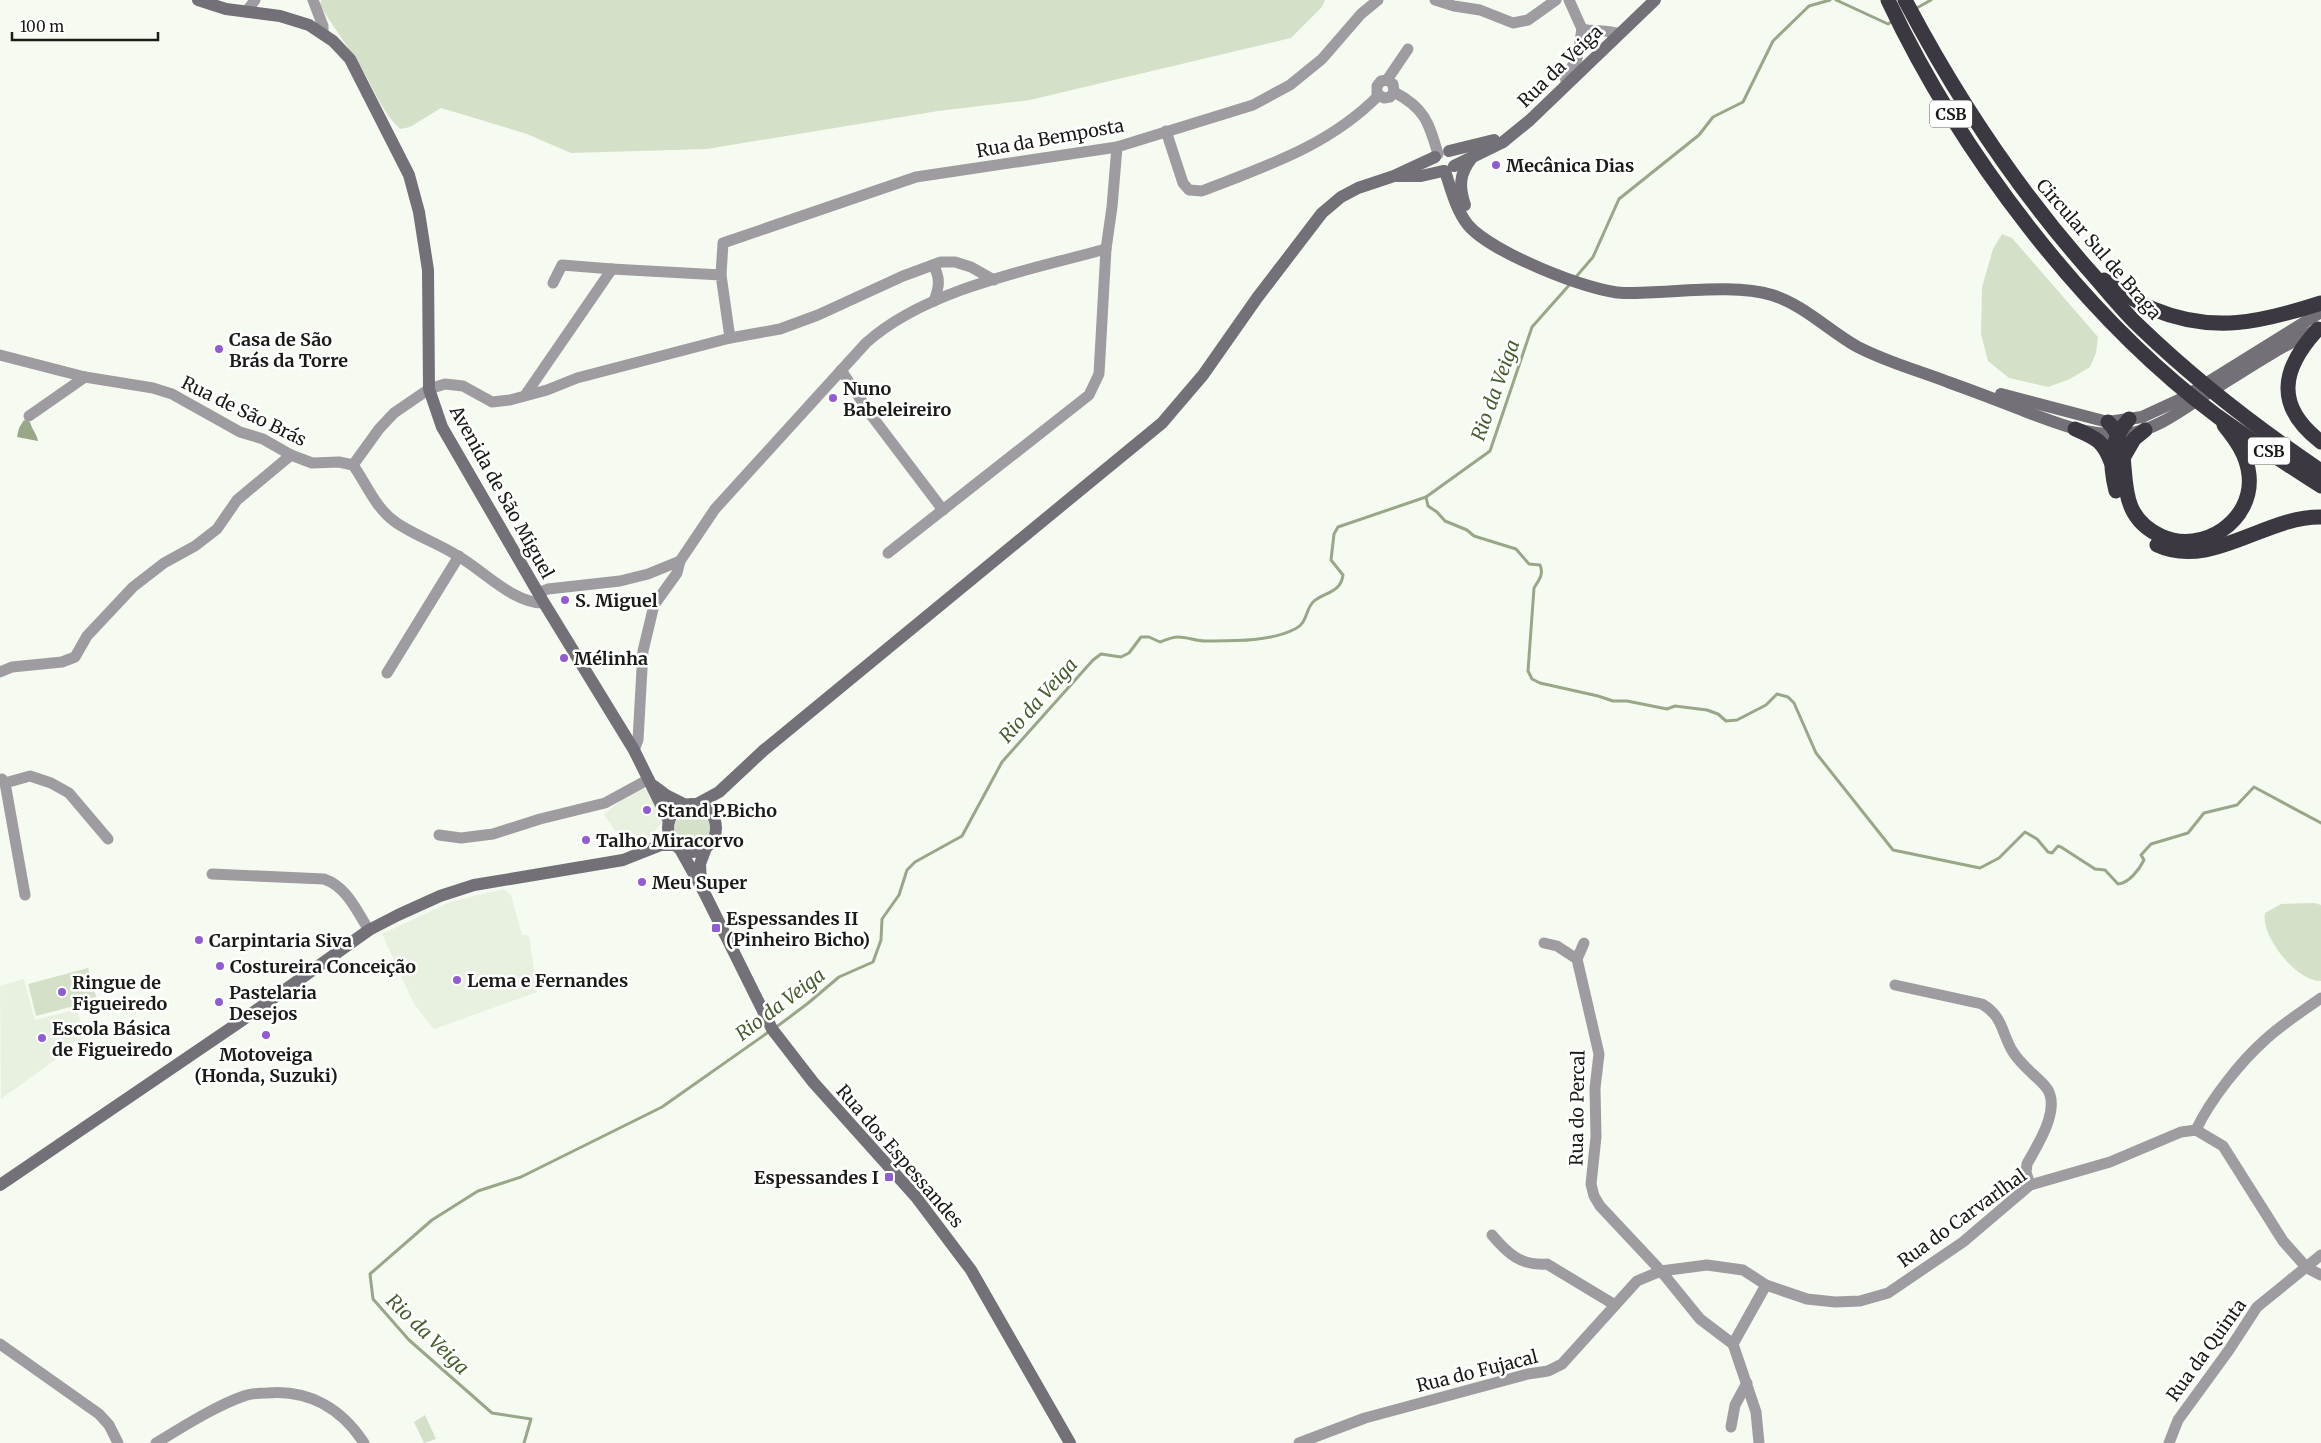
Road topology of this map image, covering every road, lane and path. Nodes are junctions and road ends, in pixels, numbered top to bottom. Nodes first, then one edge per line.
1 (198, 0) edge
2 (255, 0) edge
3 (314, 0) edge
4 (1378, 0) edge
5 (1436, 0) edge
6 (1556, 0) edge
7 (1569, 0) edge
8 (1655, 0) edge
9 (1888, 0) edge
10 (1905, 0) edge
11 (246, 12) junction
12 (1582, 29) junction
13 (323, 34) junction
14 (1619, 34) junction
15 (1408, 49) dead end
16 (1387, 80) junction
17 (1567, 84) junction
18 (1394, 92) junction
19 (1379, 96) junction
20 (1166, 131) junction
21 (1511, 134) junction
22 (1117, 147) junction
23 (1442, 153) junction
24 (1472, 158) junction
25 (1448, 169) junction
26 (1394, 176) junction
27 (1421, 176) junction
28 (1456, 190) junction
29 (1106, 249) junction
30 (933, 265) junction
31 (612, 269) junction
32 (2090, 271) junction
33 (721, 275) junction
34 (994, 280) junction
35 (554, 282) dead end
36 (934, 302) junction
37 (2321, 303) edge
38 (2321, 312) edge
39 (2320, 328) edge
40 (730, 338) junction
41 (0, 355) edge
42 (841, 370) junction
43 (85, 377) junction
44 (1935, 377) junction
45 (429, 389) junction
46 (526, 394) junction
47 (2217, 415) junction
48 (29, 416) dead end
49 (2129, 420) junction
50 (2108, 422) junction
51 (2075, 429) junction
52 (2145, 430) junction
53 (2119, 434) junction
54 (2321, 442) edge
55 (291, 455) junction
56 (2118, 462) junction
57 (353, 465) junction
58 (2321, 471) edge
59 (2321, 486) edge
60 (943, 510) junction
61 (2321, 517) edge
62 (888, 553) dead end
63 (459, 556) junction
64 (680, 561) junction
65 (541, 598) junction
66 (0, 672) edge
67 (387, 673) dead end
68 (634, 750) junction
69 (3, 781) edge
70 (650, 782) junction
71 (719, 792) junction
72 (690, 805) junction
73 (668, 823) junction
74 (716, 828) junction
75 (439, 835) dead end
76 (108, 839) dead end
77 (677, 847) junction
78 (706, 848) junction
79 (635, 855) junction
80 (212, 874) dead end
81 (704, 892) junction
82 (24, 895) dead end
83 (368, 930) junction
84 (1544, 943) dead end
85 (1584, 943) dead end
86 (1577, 959) junction
87 (1894, 985) dead end
88 (2321, 998) edge
89 (2196, 1130) junction
90 (0, 1185) edge
91 (2030, 1185) junction
92 (1492, 1235) dead end
93 (2321, 1255) edge
94 (2307, 1268) junction
95 (1661, 1271) junction
96 (2321, 1275) edge
97 (1766, 1285) junction
98 (1615, 1305) junction
99 (0, 1344) edge
100 (1733, 1344) junction
101 (1748, 1383) junction
102 (1731, 1427) dead end
103 (118, 1443) edge
104 (156, 1443) edge
105 (364, 1443) edge
106 (1070, 1443) edge
107 (1299, 1443) edge
108 (1759, 1443) edge
109 (2169, 1443) edge

1 - 11 main road, Avenida de São Miguel
2 - 11 street
3 - 13 street
4 - 20 street, Rua da Bemposta
5 - 6 street
7 - 12 street
8 - 14 main road, Rua da Veiga
9 - 47 highway, Circular Sul de Braga / CSB
10 - 32 highway, Circular Sul de Braga / CSB
11 - 13 main road, Avenida de São Miguel
12 - 14 street
12 - 17 street
13 - 45 main road, Avenida de São Miguel
14 - 17 main road, Rua da Veiga
15 - 16 street
16 - 18 street
16 - 19 street
17 - 21 main road, Rua da Veiga
18 - 19 street
18 - 23 street
19 - 20 street
20 - 22 street, Rua da Bemposta
21 - 23 main road, Rua da Veiga
21 - 24 main road, Rua da Veiga
22 - 29 street
22 - 33 street, Rua da Bemposta
23 - 25 main road
23 - 25 main road
23 - 26 main road, Rua da Veiga
24 - 25 main road, Rua da Veiga
24 - 28 main road
25 - 27 main road, Rua da Veiga
25 - 28 main road
26 - 27 main road
26 - 71 main road
27 - 28 main road
28 - 44 main road
29 - 34 street
29 - 60 street
30 - 34 street
30 - 36 street
30 - 40 street
31 - 33 street
31 - 35 street
31 - 46 street
32 - 37 highway
32 - 58 highway, Circular Sul de Braga / CSB
33 - 40 street
34 - 36 street
36 - 42 street
38 - 49 main road
39 - 52 main road
39 - 54 highway
40 - 46 street
41 - 43 street, Rua de São Brás
42 - 60 street
42 - 64 street
43 - 48 street
43 - 55 street, Rua de São Brás
44 - 50 main road
44 - 51 main road
45 - 46 street
45 - 57 street
45 - 65 main road, Avenida de São Miguel
47 - 56 highway
47 - 59 highway, Circular Sul de Braga / CSB
49 - 50 main road
49 - 53 highway
50 - 53 highway
51 - 53 main road
51 - 56 highway
52 - 53 main road
52 - 56 highway
53 - 56 highway
55 - 57 street, Rua de São Brás
55 - 66 street
56 - 61 highway
57 - 63 street
60 - 62 street
63 - 65 street
63 - 67 street
64 - 65 street
64 - 68 street
65 - 68 main road, Avenida de São Miguel
68 - 70 main road, Avenida de São Miguel
69 - 76 street
69 - 82 street
70 - 72 main road
70 - 73 main road, Avenida de São Miguel
70 - 75 street
71 - 72 main road
71 - 74 main road
72 - 73 main road
72 - 74 main road
73 - 77 main road
73 - 79 main road
74 - 78 main road
77 - 78 main road
77 - 79 main road
77 - 81 main road
78 - 81 main road
79 - 83 main road
80 - 83 street
81 - 106 main road, Rua dos Espessandes
83 - 90 main road
84 - 86 street
85 - 86 street
86 - 95 street, Rua do Percal
87 - 91 street
88 - 89 street
89 - 91 street, Rua do Carvarlhal
89 - 94 street
91 - 97 street, Rua do Carvarlhal
92 - 98 street
93 - 94 street, Rua da Quinta
94 - 96 street
94 - 109 street, Rua da Quinta
95 - 97 street, Rua do Carvarlhal
95 - 98 street, Rua do Fujacal
95 - 100 street, Rua do Percal
97 - 100 street
98 - 107 street, Rua do Fujacal
99 - 103 street
100 - 101 street
101 - 102 street
101 - 108 street
104 - 105 street

